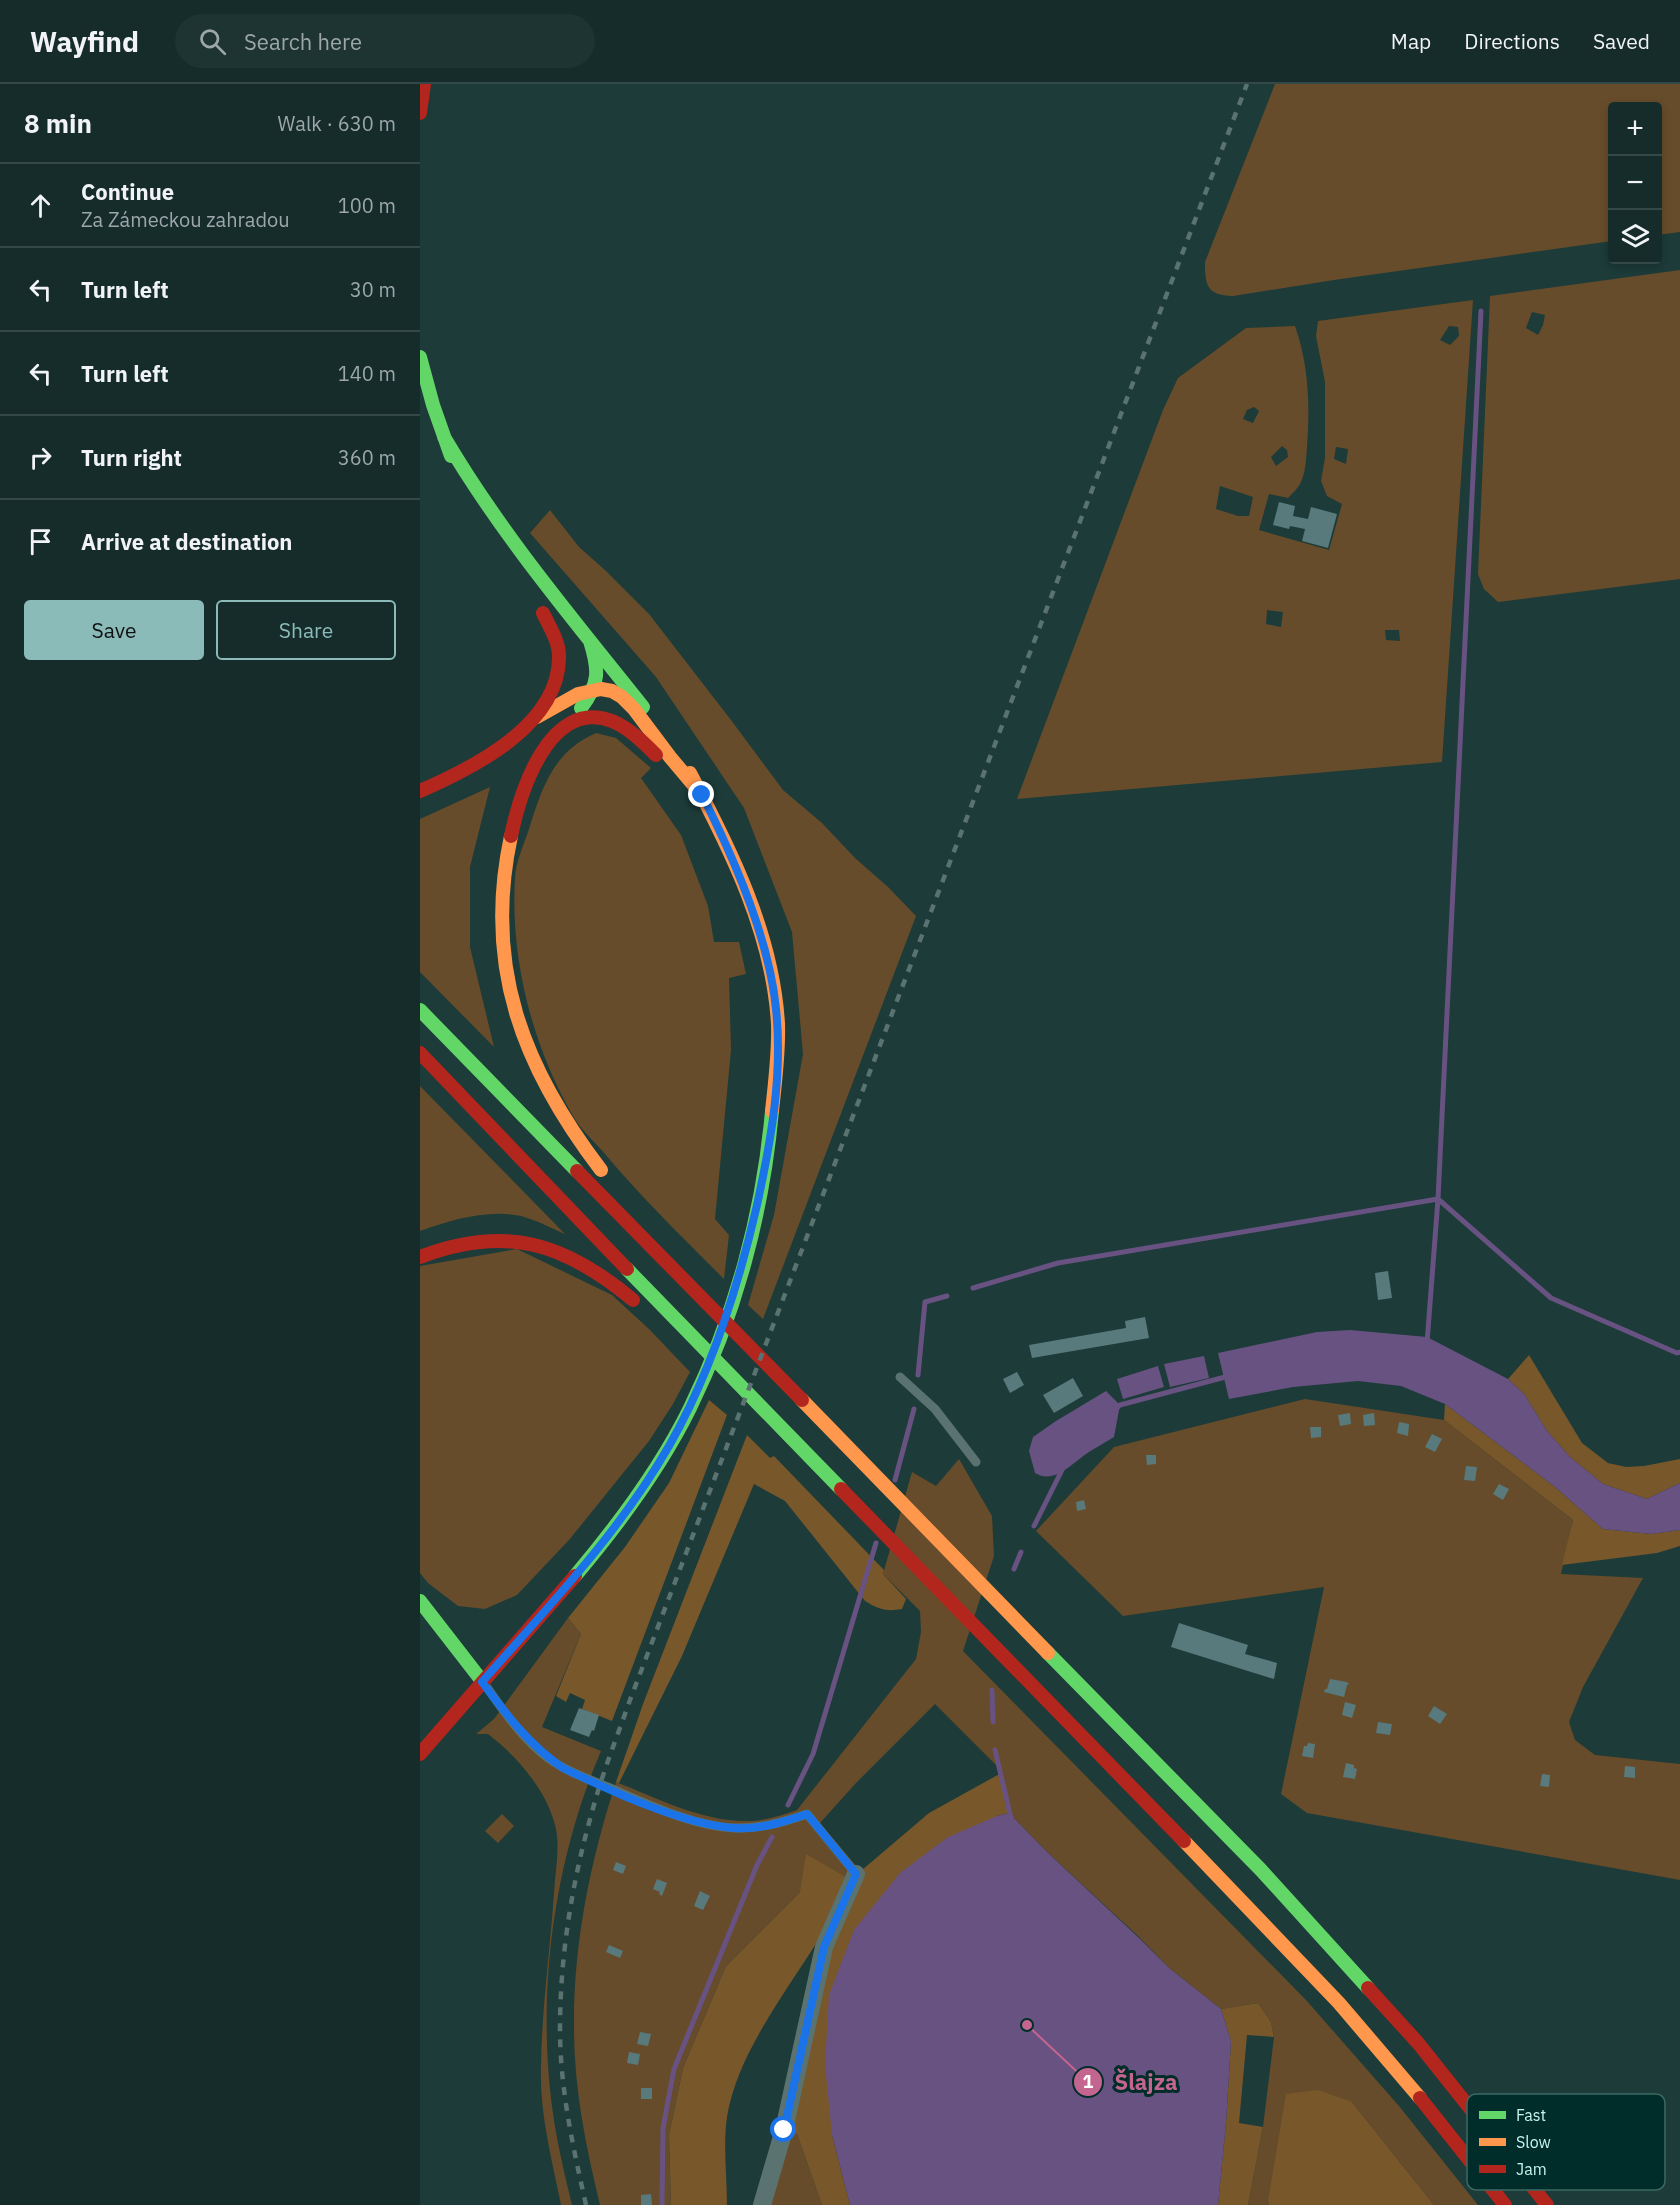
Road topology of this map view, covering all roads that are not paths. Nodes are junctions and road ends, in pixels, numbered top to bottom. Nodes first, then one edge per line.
1 (423, 84) edge
2 (420, 113) edge
3 (420, 357) edge
4 (444, 437) junction
5 (475, 510) dead end
6 (590, 641) junction
7 (570, 646) dead end
8 (583, 662) dead end
9 (599, 688) junction
10 (527, 724) junction
11 (557, 733) junction
12 (656, 755) junction
13 (420, 791) edge
14 (682, 792) dead end
15 (702, 795) junction
16 (702, 826) dead end
17 (734, 898) dead end
18 (420, 1010) edge
19 (420, 1053) edge
20 (763, 1072) dead end
21 (608, 1178) dead end
22 (759, 1195) junction
23 (420, 1257) edge
24 (723, 1298) dead end
25 (641, 1308) dead end
26 (739, 1314) dead end
27 (697, 1365) dead end
28 (900, 1377) dead end
29 (713, 1381) dead end
30 (976, 1462) dead end
31 (1012, 1596) dead end
32 (420, 1601) edge
33 (482, 1682) junction
34 (1109, 1713) junction
35 (420, 1754) edge
36 (1106, 1780) dead end
37 (856, 1874) joint
38 (1339, 2003) junction
39 (1467, 2104) edge
40 (1467, 2156) edge
41 (1493, 2190) edge
42 (1535, 2190) edge
43 (762, 2205) edge
44 (1505, 2205) edge
45 (1547, 2205) edge

1 - 2 main road
3 - 4 main road
4 - 5 main road
4 - 6 main road
6 - 9 main road
6 - 15 main road
7 - 10 main road
8 - 9 main road
9 - 10 main road
9 - 11 main road
9 - 12 main road
9 - 15 main road
10 - 13 main road
11 - 12 main road
11 - 21 main road
12 - 14 main road
15 - 22 main road
16 - 17 main road
18 - 34 main road
19 - 38 main road
20 - 22 main road
22 - 33 main road
23 - 25 main road
24 - 26 main road
27 - 29 main road
28 - 30 lane
31 - 34 main road
32 - 33 main road
33 - 35 main road
33 - 37 lane
34 - 39 main road
36 - 38 main road
37 - 43 street
38 - 40 main road
41 - 44 main road
42 - 45 main road

